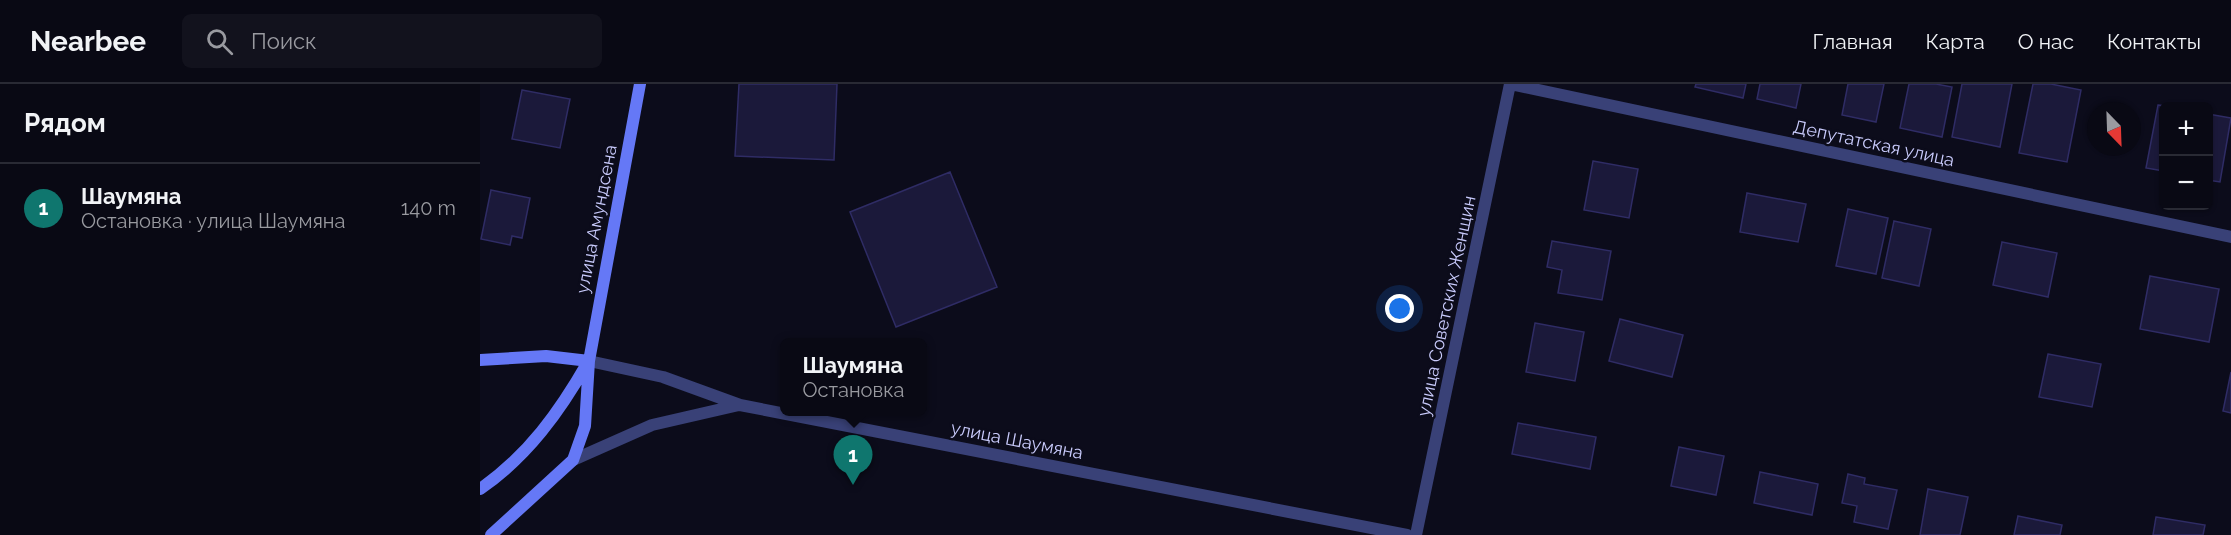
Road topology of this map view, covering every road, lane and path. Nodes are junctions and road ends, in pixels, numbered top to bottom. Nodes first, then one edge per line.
1 (640, 84) edge
2 (1510, 84) edge
3 (2231, 237) edge
4 (480, 360) edge
5 (589, 361) junction
6 (740, 405) junction
7 (780, 413) edge
8 (796, 416) edge
9 (573, 460) junction
10 (480, 489) edge
11 (491, 535) edge
12 (1407, 535) edge
13 (1416, 535) edge

1 - 5 main road, улица Амундсена
2 - 3 street, Депутатская улица
2 - 13 street, улица Советских Женщин
4 - 5 main road
5 - 6 street, улица Шаумяна
5 - 9 main road, улица Амундсена
5 - 10 main road
6 - 7 street, улица Шаумяна
6 - 9 street
8 - 12 street, улица Шаумяна
9 - 11 main road

